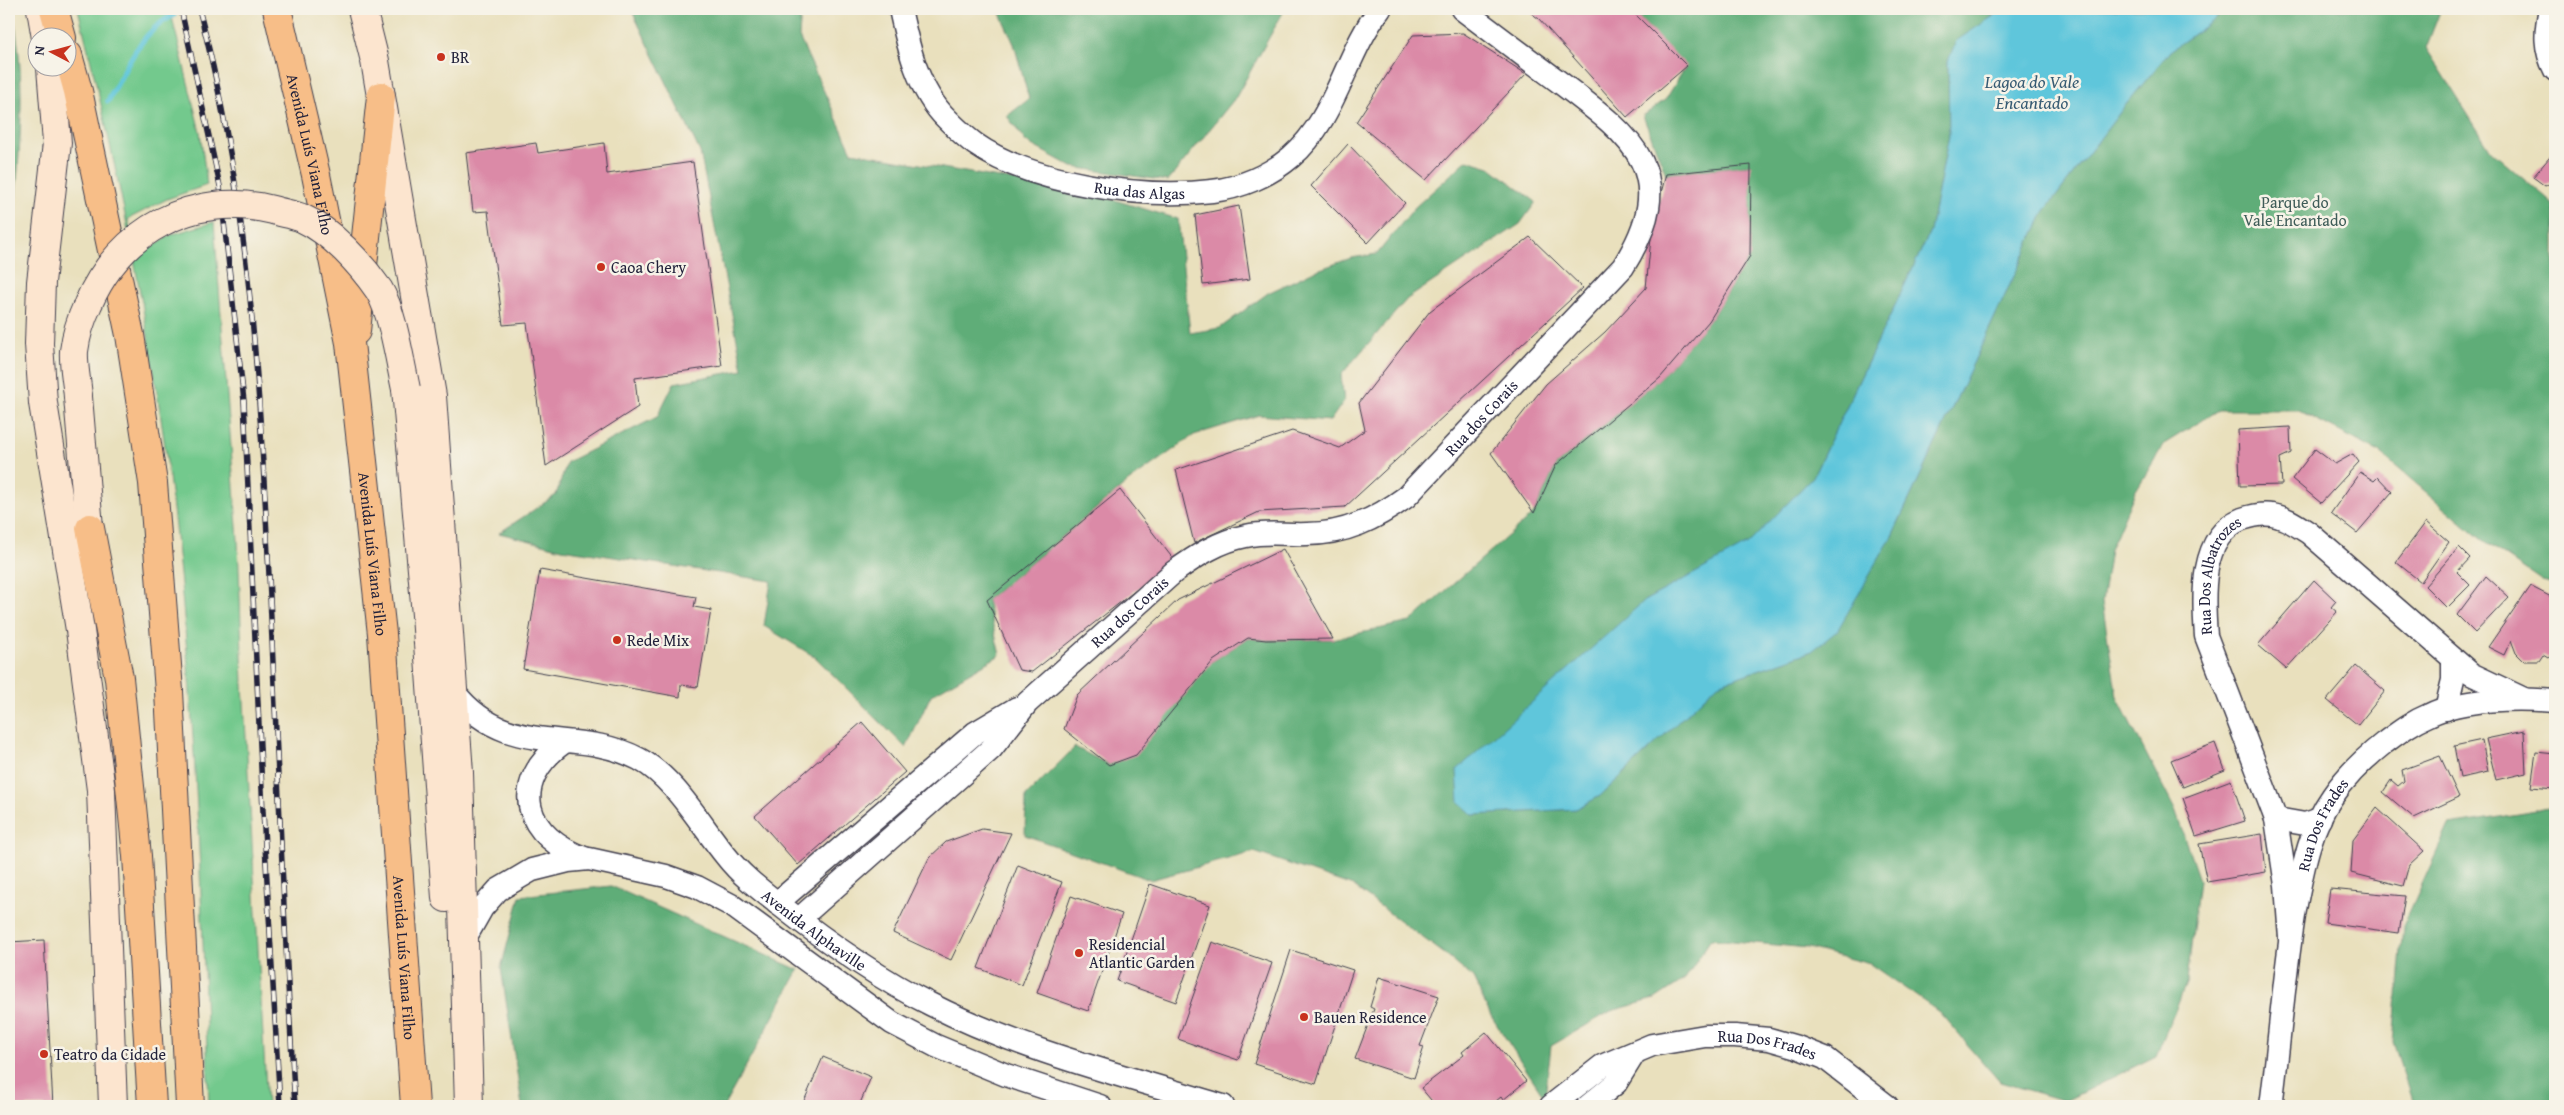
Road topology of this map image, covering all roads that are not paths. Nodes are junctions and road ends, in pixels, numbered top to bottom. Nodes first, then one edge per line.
1 (41, 9) edge
2 (54, 9) edge
3 (277, 9) edge
4 (362, 9) edge
5 (900, 9) edge
6 (1380, 9) edge
7 (1462, 9) edge
8 (2550, 9) edge
9 (44, 28) edge
10 (59, 28) edge
11 (2555, 70) edge
12 (52, 78) edge
13 (74, 78) edge
14 (381, 96) junction
15 (352, 365) junction
16 (90, 528) junction
17 (2453, 660) junction
18 (454, 692) junction
19 (2524, 699) junction
20 (2555, 701) edge
21 (1027, 703) junction
22 (2446, 710) junction
23 (564, 742) junction
24 (928, 774) junction
25 (101, 790) junction
26 (943, 791) junction
27 (2320, 818) junction
28 (2276, 819) junction
29 (589, 859) junction
30 (777, 903) junction
31 (798, 919) junction
32 (465, 938) junction
33 (2290, 938) junction
34 (1634, 1054) junction
35 (113, 1106) edge
36 (152, 1106) edge
37 (190, 1106) edge
38 (415, 1106) edge
39 (467, 1106) edge
40 (1100, 1106) edge
41 (1224, 1106) edge
42 (1554, 1106) edge
43 (1588, 1106) edge
44 (1886, 1106) edge
45 (2271, 1106) edge

1 - 9 main road
2 - 10 highway
3 - 15 highway, Avenida Luís Viana Filho
4 - 14 main road
5 - 6 street, Rua das Algas
7 - 21 street, Rua dos Corais
8 - 11 street
12 - 25 main road
13 - 37 highway
14 - 15 highway
14 - 18 main road
15 - 38 highway, Avenida Luís Viana Filho
16 - 25 main road
16 - 36 highway
16 - 39 main road, bridge
17 - 19 street, Rua Dos Albatrozes
17 - 22 street
17 - 28 street, Rua Dos Albatrozes
18 - 23 street, Avenida Alphaville
18 - 32 main road
19 - 20 street, Rua Dos Frades
19 - 22 street, Rua Dos Frades
21 - 24 street, Rua dos Corais
21 - 26 street, Rua dos Corais
22 - 27 street, Rua Dos Frades
23 - 29 street
23 - 30 street, Avenida Alphaville
24 - 26 street
24 - 30 street, Rua dos Corais
25 - 35 main road
26 - 31 street, Rua dos Corais
27 - 28 street, Rua Dos Frades
27 - 33 street, Rua Dos Frades
28 - 33 street, Rua Dos Albatrozes
29 - 32 street, Avenida Alphaville
29 - 40 street, Avenida Alphaville
30 - 31 street, Avenida Alphaville
31 - 41 street, Avenida Alphaville
32 - 39 main road
33 - 45 street, Rua Dos Frades
34 - 42 street, Rua Dos Frades
34 - 43 street
34 - 44 street, Rua Dos Frades

